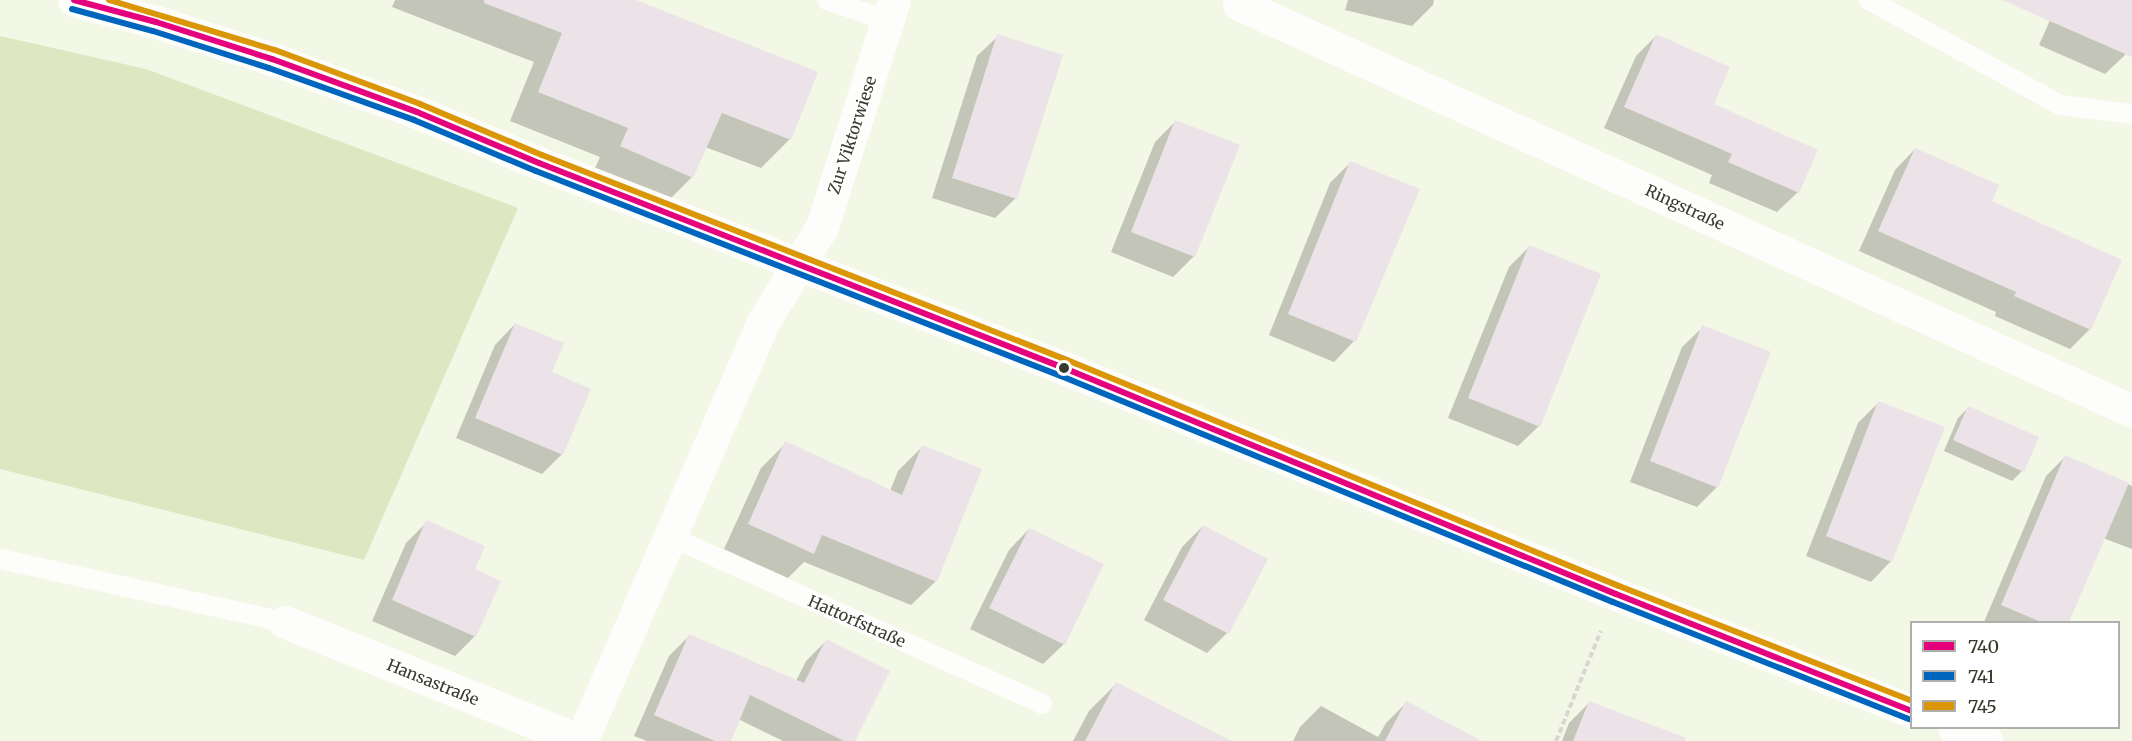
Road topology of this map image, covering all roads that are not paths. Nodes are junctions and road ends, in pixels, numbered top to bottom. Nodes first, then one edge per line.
1 (74, 0) edge
2 (828, 0) edge
3 (1869, 0) edge
4 (1232, 1) edge
5 (892, 11) edge
6 (2132, 114) edge
7 (798, 264) junction
8 (2132, 411) edge
9 (671, 537) junction
10 (0, 559) edge
11 (285, 622) joint
12 (1042, 704) dead end
13 (1910, 711) edge
14 (1957, 729) edge
15 (581, 741) edge
16 (1987, 741) edge

1 - 7 street
2 - 5 lane
3 - 6 lane
4 - 8 street, Ringstraße
5 - 7 street, Zur Viktorwiese
7 - 9 street
7 - 13 street
9 - 12 lane, Hattorfstraße
9 - 15 street
10 - 11 lane
11 - 15 street, Hansastraße
14 - 16 street

